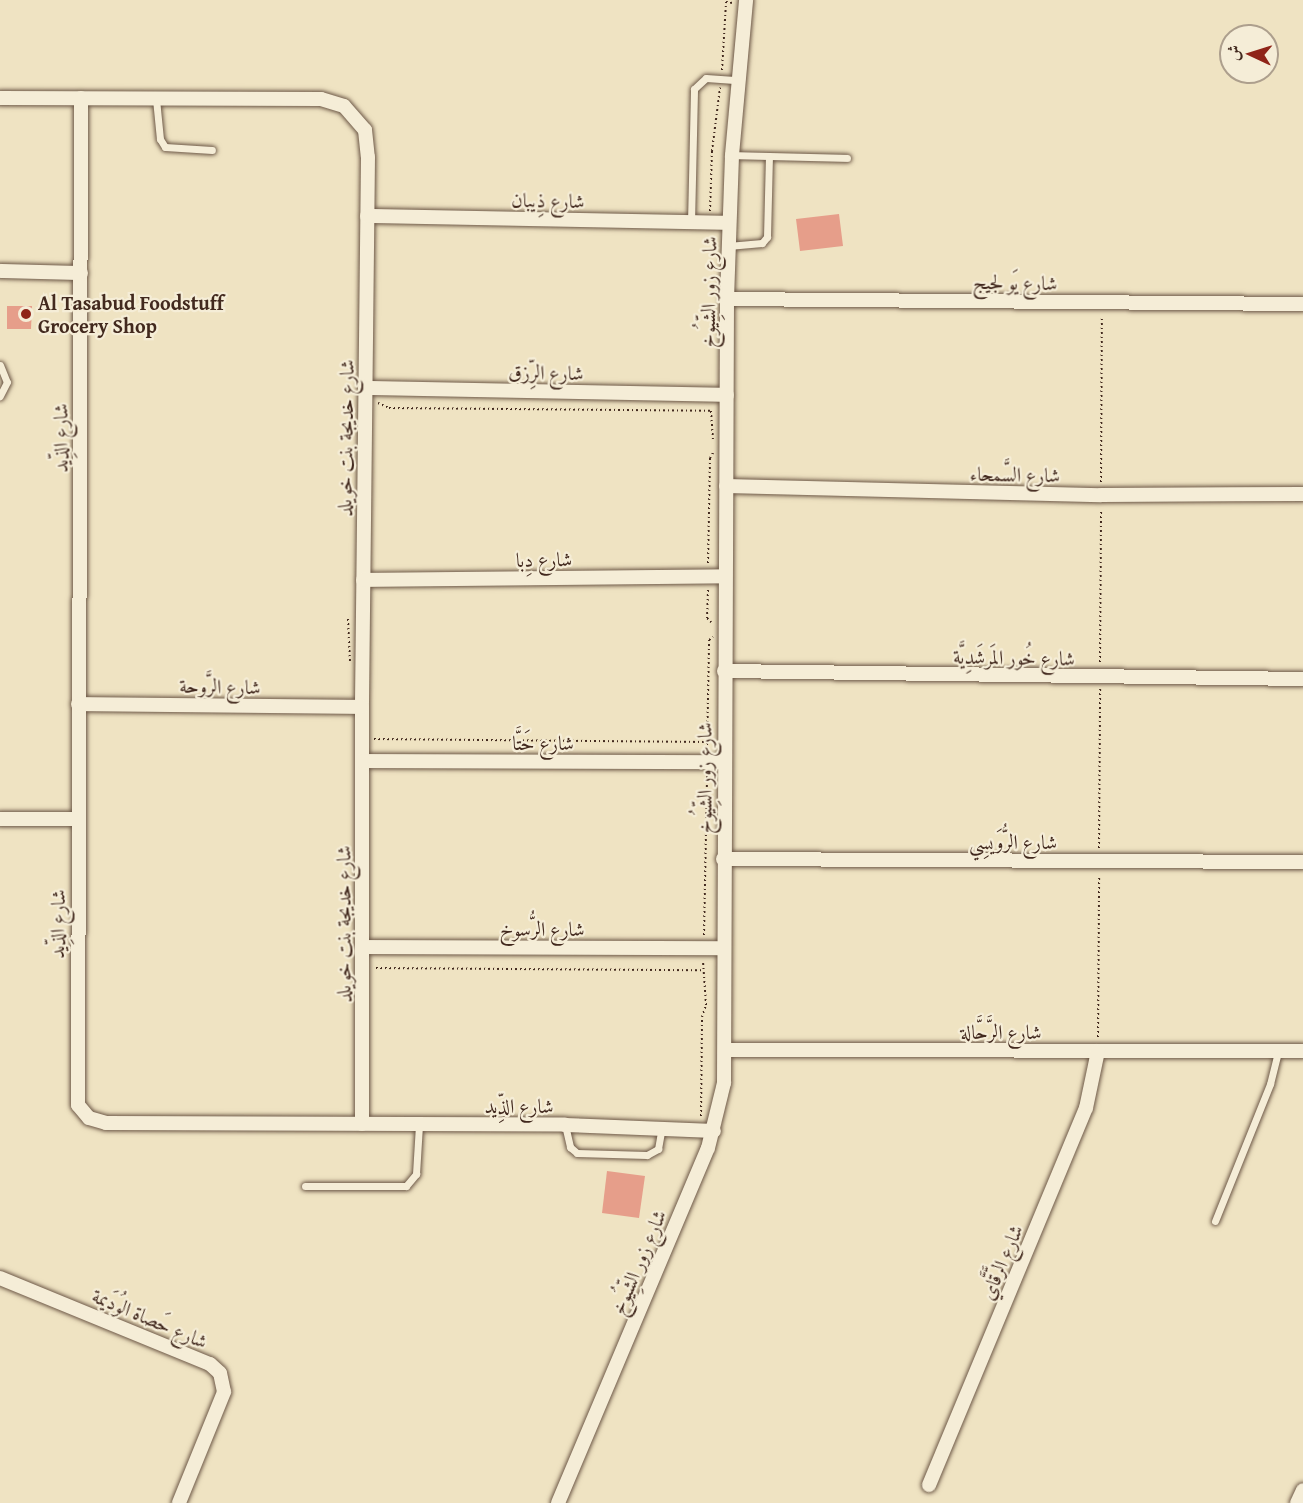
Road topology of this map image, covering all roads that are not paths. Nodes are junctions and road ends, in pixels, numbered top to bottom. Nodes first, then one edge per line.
1 (741, 1) edge
2 (738, 80) junction
3 (0, 98) edge
4 (81, 98) junction
5 (156, 99) junction
6 (212, 150) dead end
7 (732, 155) junction
8 (769, 156) junction
9 (847, 158) dead end
10 (367, 216) junction
11 (691, 223) junction
12 (729, 223) junction
13 (728, 246) junction
14 (0, 271) edge
15 (81, 273) junction
16 (727, 299) junction
17 (1303, 304) edge
18 (0, 365) edge
19 (365, 388) junction
20 (727, 395) junction
21 (0, 396) edge
22 (726, 486) junction
23 (1303, 494) edge
24 (724, 576) junction
25 (363, 580) junction
26 (724, 671) junction
27 (1303, 679) edge
28 (78, 704) junction
29 (362, 707) junction
30 (362, 761) junction
31 (724, 762) junction
32 (0, 819) edge
33 (78, 819) junction
34 (723, 860) junction
35 (1303, 862) edge
36 (362, 947) junction
37 (722, 948) junction
38 (725, 1050) junction
39 (1098, 1051) junction
40 (1278, 1051) junction
41 (1303, 1051) edge
42 (362, 1124) junction
43 (419, 1125) junction
44 (564, 1125) junction
45 (662, 1127) junction
46 (707, 1130) junction
47 (305, 1186) dead end
48 (1215, 1221) dead end
49 (0, 1278) edge
50 (929, 1485) dead end
51 (1303, 1490) edge
52 (179, 1503) edge
53 (558, 1503) edge
54 (1297, 1503) edge

1 - 2 street, شارع زور الشِّيُوخ
2 - 7 street, شارع زور الشِّيُوخ
2 - 11 lane
3 - 4 street, شارع خديجة بنت خويلد
4 - 5 street, شارع خديجة بنت خويلد
4 - 15 street, شارع الذِّيد
5 - 6 lane
5 - 10 street, شارع خديجة بنت خويلد
7 - 8 lane
7 - 12 street, شارع زور الشِّيُوخ
8 - 9 lane
8 - 13 lane
10 - 11 street, شارع ذِيبان
10 - 19 street, شارع خديجة بنت خويلد
11 - 12 street, شارع ذِيبان
12 - 13 street, شارع زور الشِّيُوخ
13 - 16 street, شارع زور الشِّيُوخ
14 - 15 street
15 - 28 street, شارع الذِّيد
16 - 17 street, شارع يَو لجيج
16 - 20 street, شارع زور الشِّيُوخ
18 - 21 lane
19 - 20 street, شارع الرِّزق
19 - 25 street, شارع خديجة بنت خويلد
20 - 22 street, شارع زور الشِّيُوخ
22 - 23 street, شارع السَّمحاء
22 - 24 street, شارع زور الشِّيُوخ
24 - 25 street, شارع دِبا
24 - 26 street, شارع زور الشِّيُوخ
25 - 29 street, شارع خديجة بنت خويلد
26 - 27 street, شارع خُور المَرشَدِيَّة
26 - 31 street, شارع زور الشِّيُوخ
28 - 29 street, شارع الرَّوحة
28 - 33 street, شارع الذِّيد
29 - 30 street, شارع خديجة بنت خويلد
30 - 31 street, شارع حَتَّا
30 - 36 street, شارع خديجة بنت خويلد
31 - 34 street, شارع زور الشِّيُوخ
32 - 33 street
33 - 42 street, شارع الذِّيد
34 - 35 street, شارع الرُّوَيسِي
34 - 37 street, شارع زور الشِّيُوخ
36 - 37 street, شارع الرُّسوخ
36 - 42 street, شارع خديجة بنت خويلد
37 - 38 street, شارع زور الشِّيُوخ
38 - 39 street, شارع الرَّحَّالة
38 - 46 street, شارع زور الشِّيُوخ
39 - 40 street, شارع الرَّحَّالة
39 - 50 street, شارع الرَّقَّاي
40 - 41 street, شارع الرَّحَّالة
40 - 48 lane
42 - 43 street, شارع الذِّيد
43 - 44 street, شارع الذِّيد
43 - 47 lane
44 - 45 street, شارع الذِّيد
44 - 45 lane
45 - 46 street, شارع الذِّيد
46 - 53 street, شارع زور الشِّيُوخ
49 - 52 street, شارع حَصاة الوُدَيمة
51 - 54 street

